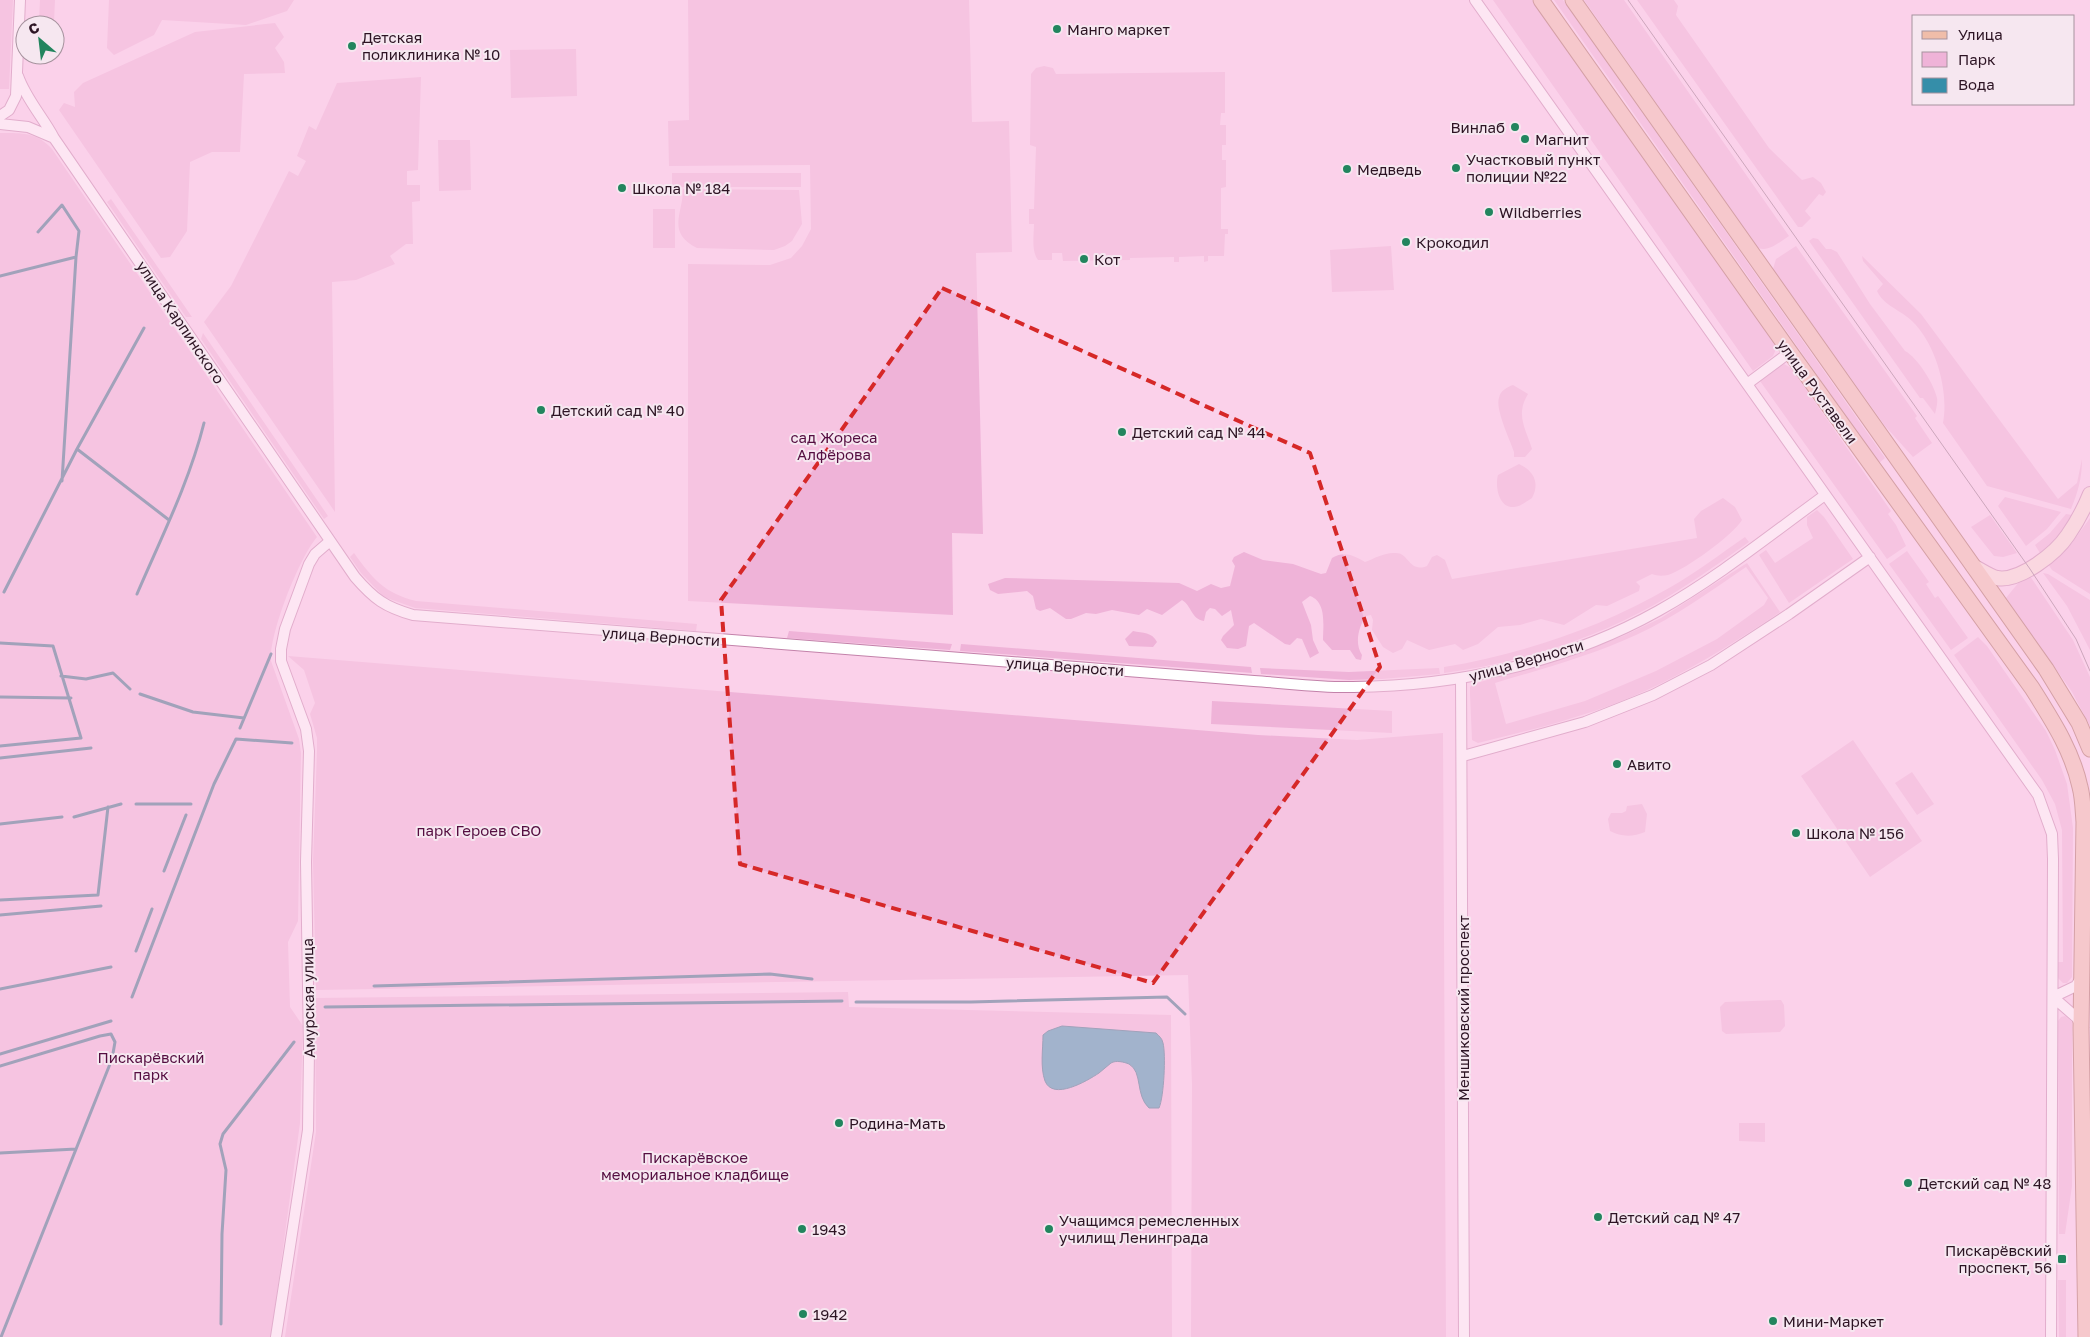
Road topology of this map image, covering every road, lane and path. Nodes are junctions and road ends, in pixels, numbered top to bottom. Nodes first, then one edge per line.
1 (20, 0) edge
2 (1475, 0) edge
3 (1541, 0) edge
4 (1573, 0) edge
5 (18, 76) junction
6 (0, 116) edge
7 (0, 124) edge
8 (54, 138) junction
9 (1790, 352) junction
10 (1747, 384) junction
11 (2090, 494) edge
12 (1825, 495) junction
13 (306, 507) joint
14 (330, 541) junction
15 (1870, 557) junction
16 (1973, 566) junction
17 (1461, 678) junction
18 (2090, 748) edge
19 (1463, 756) junction
20 (2081, 978) junction
21 (2052, 997) junction
22 (2081, 1028) junction
23 (276, 1337) edge
24 (1464, 1337) edge
25 (2051, 1337) edge
26 (2086, 1337) edge

1 - 5 street, улица Карпинского
2 - 10 street
3 - 9 main road, улица Руставели
4 - 16 main road, улица Руставели
5 - 6 street, улица Карпинского
5 - 8 street, улица Карпинского
7 - 8 street
8 - 13 street, улица Карпинского
9 - 10 street
9 - 20 main road, улица Руставели
10 - 12 street
11 - 16 main road
12 - 15 street
12 - 17 street, улица Верности
13 - 14 street, улица Верности
14 - 17 street, улица Верности
14 - 23 street, Амурская улица
15 - 19 street
15 - 21 street
16 - 18 main road, улица Руставели
17 - 19 street, Меншиковский проспект
19 - 24 street, Меншиковский проспект
20 - 21 street
20 - 22 main road, улица Руставели
21 - 22 street
21 - 25 street
22 - 26 main road, улица Руставели

